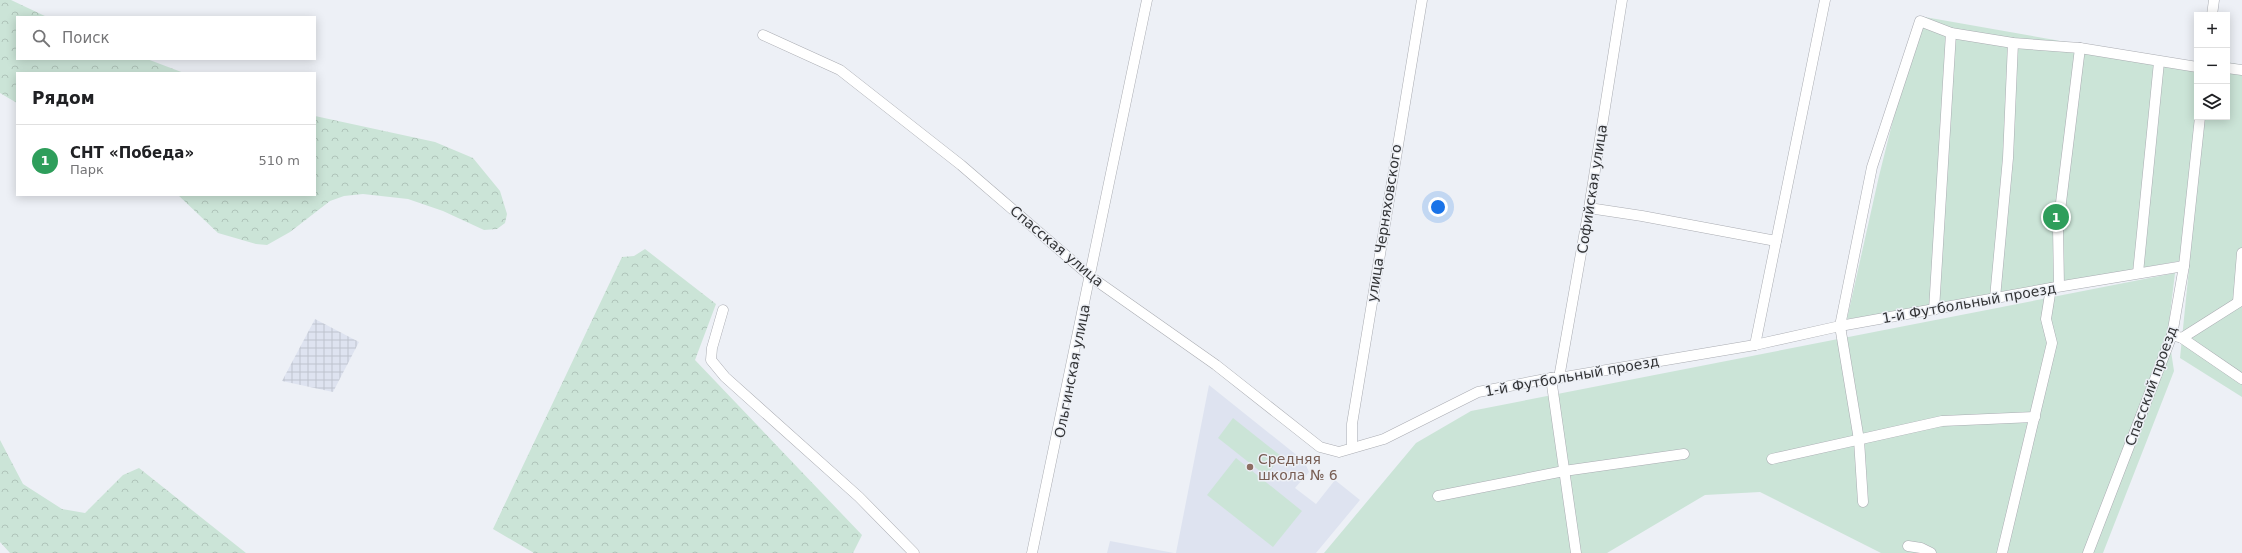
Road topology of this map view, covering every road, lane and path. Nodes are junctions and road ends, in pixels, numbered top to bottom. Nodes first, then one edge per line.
1 (1147, 0) edge
2 (1422, 0) edge
3 (1622, 0) edge
4 (1825, 0) edge
5 (2214, 0) edge
6 (2212, 12) edge
7 (1951, 33) junction
8 (763, 35) dead end
9 (2013, 43) junction
10 (2080, 48) junction
11 (2159, 62) junction
12 (2194, 67) edge
13 (2230, 68) edge
14 (2242, 70) edge
15 (2200, 120) edge
16 (1590, 208) junction
17 (1776, 241) junction
18 (2242, 253) edge
19 (2184, 266) junction
20 (2138, 272) junction
21 (1091, 277) junction
22 (2055, 287) junction
23 (1995, 298) junction
24 (2240, 301) edge
25 (723, 310) dead end
26 (1934, 310) junction
27 (1840, 326) junction
28 (2177, 336) junction
29 (1755, 345) junction
30 (1555, 378) junction
31 (2242, 379) edge
32 (2034, 417) junction
33 (1859, 440) junction
34 (1352, 447) junction
35 (1684, 454) dead end
36 (1772, 459) dead end
37 (1564, 471) junction
38 (1438, 496) dead end
39 (1863, 502) dead end
40 (1908, 546) dead end
41 (914, 553) edge
42 (1032, 553) edge
43 (1576, 553) edge
44 (1932, 553) edge
45 (2002, 553) edge
46 (2088, 553) edge

1 - 21 street, Ольгинская улица
2 - 34 street, улица Черняховского
3 - 16 street, Софийская улица
4 - 17 street
5 - 6 street
7 - 9 street
7 - 26 street
7 - 27 street
8 - 21 street, Спасская улица
9 - 10 street
9 - 23 street
10 - 11 street
10 - 22 street
11 - 12 street
11 - 20 street
13 - 14 street
15 - 19 street, Спасский проезд
16 - 17 street
16 - 30 street, Софийская улица
17 - 29 street
18 - 24 street
19 - 20 street, 1-й Футбольный проезд
19 - 28 street, Спасский проезд
20 - 22 street, 1-й Футбольный проезд
21 - 34 street, Спасская улица
21 - 42 street, Ольгинская улица
22 - 23 street, 1-й Футбольный проезд
22 - 32 street
23 - 26 street, 1-й Футбольный проезд
24 - 28 street
25 - 41 street
26 - 27 street, 1-й Футбольный проезд
27 - 29 street, 1-й Футбольный проезд
27 - 33 street
28 - 31 street
28 - 46 street, Спасский проезд
29 - 30 street, 1-й Футбольный проезд
30 - 34 street, 1-й Футбольный проезд
30 - 37 street, Софийская улица
32 - 33 street
32 - 45 street
33 - 36 street
33 - 39 street
35 - 37 street
37 - 38 street
37 - 43 street, Софийская улица
40 - 44 street

